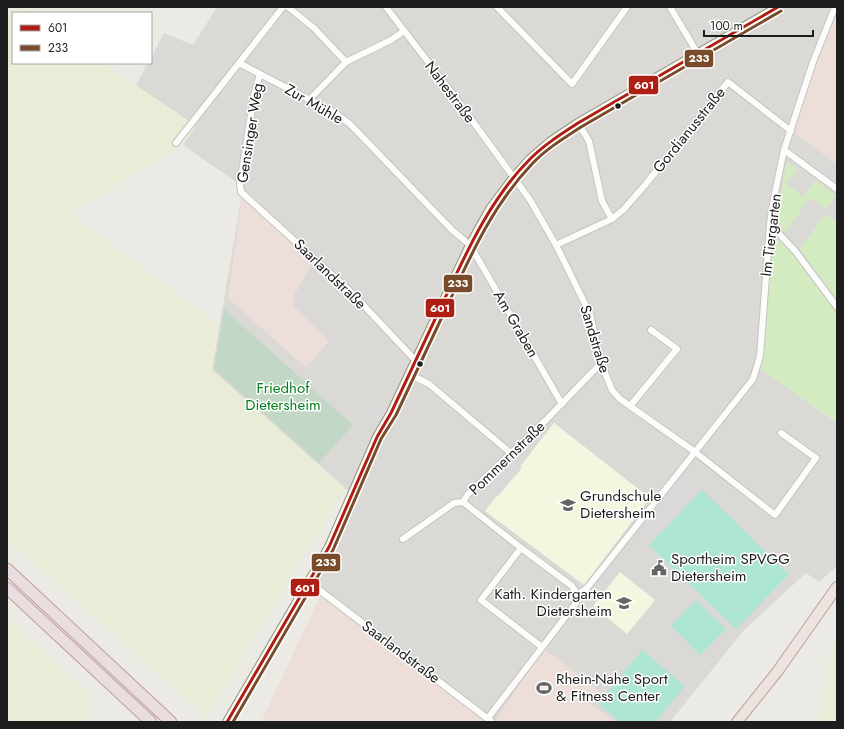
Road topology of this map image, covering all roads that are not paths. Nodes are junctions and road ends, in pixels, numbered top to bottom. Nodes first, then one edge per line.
1 (283, 7) edge
2 (288, 7) edge
3 (386, 7) edge
4 (627, 7) edge
5 (670, 7) edge
6 (778, 7) edge
7 (835, 7) edge
8 (500, 8) edge
9 (404, 31) junction
10 (698, 54) junction
11 (346, 62) junction
12 (239, 63) junction
13 (260, 74) junction
14 (309, 100) junction
15 (578, 123) junction
16 (791, 131) junction
17 (176, 143) dead end
18 (784, 150) junction
19 (514, 177) junction
20 (837, 190) edge
21 (241, 192) joint
22 (612, 219) junction
23 (770, 224) junction
24 (470, 245) junction
25 (556, 245) junction
26 (837, 307) edge
27 (652, 330) dead end
28 (416, 361) junction
29 (602, 362) junction
30 (409, 374) junction
31 (562, 404) junction
32 (630, 406) junction
33 (781, 433) dead end
34 (695, 452) junction
35 (512, 454) junction
36 (463, 502) junction
37 (403, 539) dead end
38 (521, 548) junction
39 (7, 570) edge
40 (308, 583) junction
41 (837, 587) edge
42 (7, 588) edge
43 (577, 595) junction
44 (542, 647) junction
45 (490, 720) edge
46 (151, 722) edge
47 (171, 722) edge
48 (227, 722) edge
49 (737, 722) edge

1 - 12 street
2 - 11 street
3 - 9 street, Nahestraße
4 - 8 street
5 - 10 street
6 - 10 main road
7 - 16 street, Im Tiergarten
9 - 11 street
9 - 19 street, Nahestraße
10 - 15 main road
11 - 14 street
12 - 13 street, Zur Mühle
12 - 17 street
13 - 14 street, Zur Mühle
13 - 21 street, Gensinger Weg
14 - 24 street, Zur Mühle
15 - 19 main road
15 - 22 street
16 - 18 street, Im Tiergarten
16 - 22 street, Gordianusstraße
18 - 20 street
18 - 23 street, Im Tiergarten
19 - 24 main road
19 - 25 street, Sandstraße
21 - 28 street, Saarlandstraße
22 - 25 street, Gordianusstraße
23 - 26 street
23 - 34 street, Im Tiergarten
24 - 28 main road
24 - 31 street, Am Graben
25 - 29 street, Sandstraße
27 - 32 street
28 - 30 main road
29 - 31 street, Pommernstraße
29 - 32 street, Sandstraße
30 - 35 street
30 - 40 main road
31 - 35 street, Pommernstraße
32 - 34 street, Sandstraße
33 - 34 street, Sandstraße
34 - 43 street
35 - 36 street, Pommernstraße
36 - 37 street, Pommernstraße
36 - 38 street
38 - 43 street
38 - 44 street
39 - 47 highway
40 - 45 street, Saarlandstraße
40 - 48 main road
41 - 49 highway
42 - 46 highway
43 - 44 street
44 - 45 street

